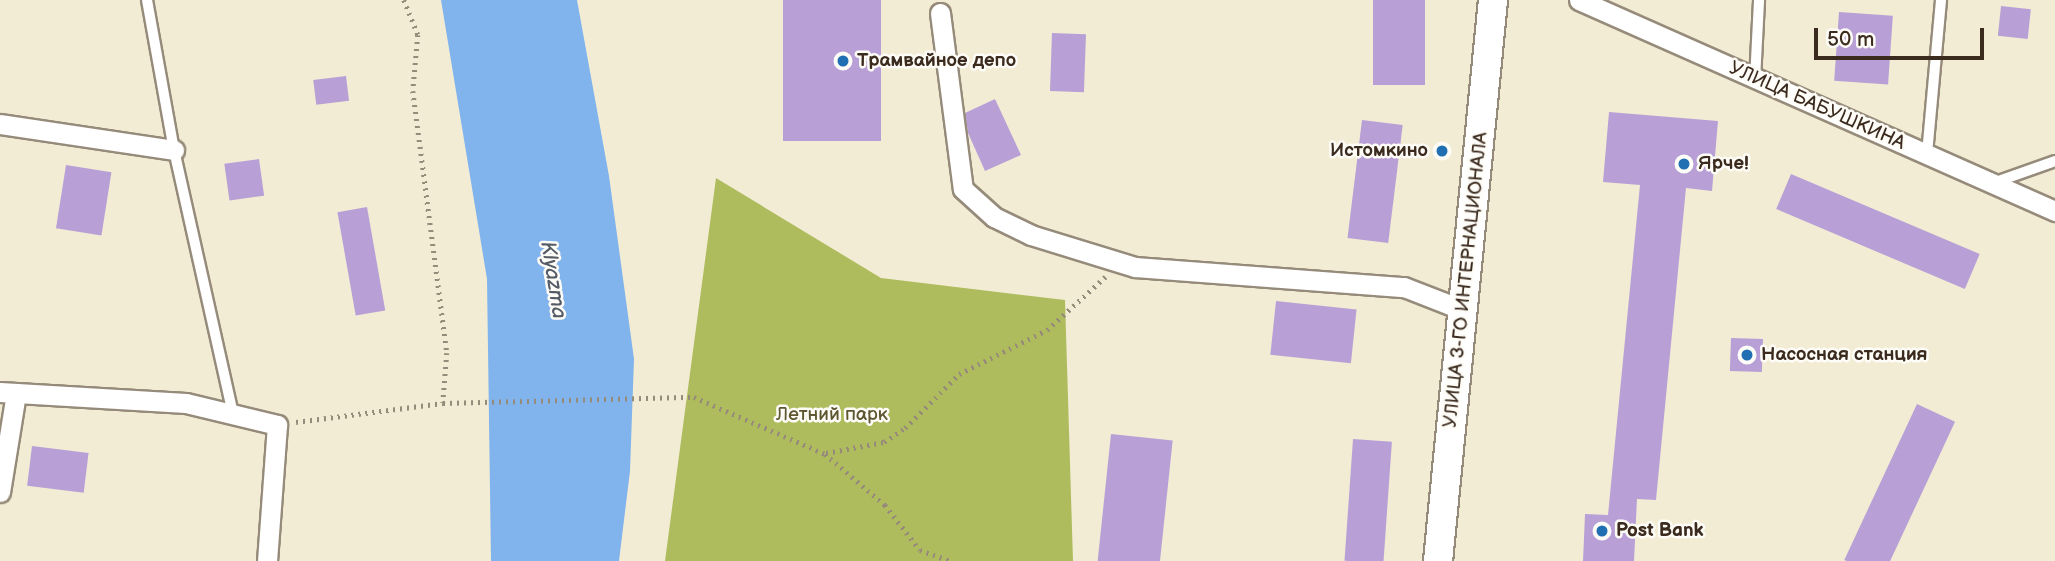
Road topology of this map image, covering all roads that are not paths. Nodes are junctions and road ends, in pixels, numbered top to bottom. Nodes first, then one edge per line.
1 (146, 0) edge
2 (1493, 0) edge
3 (1579, 0) edge
4 (1759, 0) edge
5 (1941, 0) edge
6 (940, 13) dead end
7 (1755, 80) junction
8 (0, 124) edge
9 (174, 150) junction
10 (1927, 154) junction
11 (2055, 161) edge
12 (1992, 183) junction
13 (2055, 211) edge
14 (1462, 310) junction
15 (8, 393) edge
16 (233, 414) junction
17 (0, 492) edge
18 (267, 561) edge
19 (1438, 561) edge

1 - 9 lane
2 - 14 main road, УЛИЦА 3-ГО ИНТЕРНАЦИОНАЛА
3 - 7 street, УЛИЦА БАБУШКИНА
4 - 7 lane
5 - 10 lane
6 - 14 street
7 - 10 street, УЛИЦА БАБУШКИНА
8 - 9 street
9 - 16 lane
10 - 12 street, УЛИЦА БАБУШКИНА
11 - 12 lane
12 - 13 street, УЛИЦА БАБУШКИНА
14 - 19 main road, УЛИЦА 3-ГО ИНТЕРНАЦИОНАЛА
15 - 16 street
15 - 17 street
16 - 18 street

